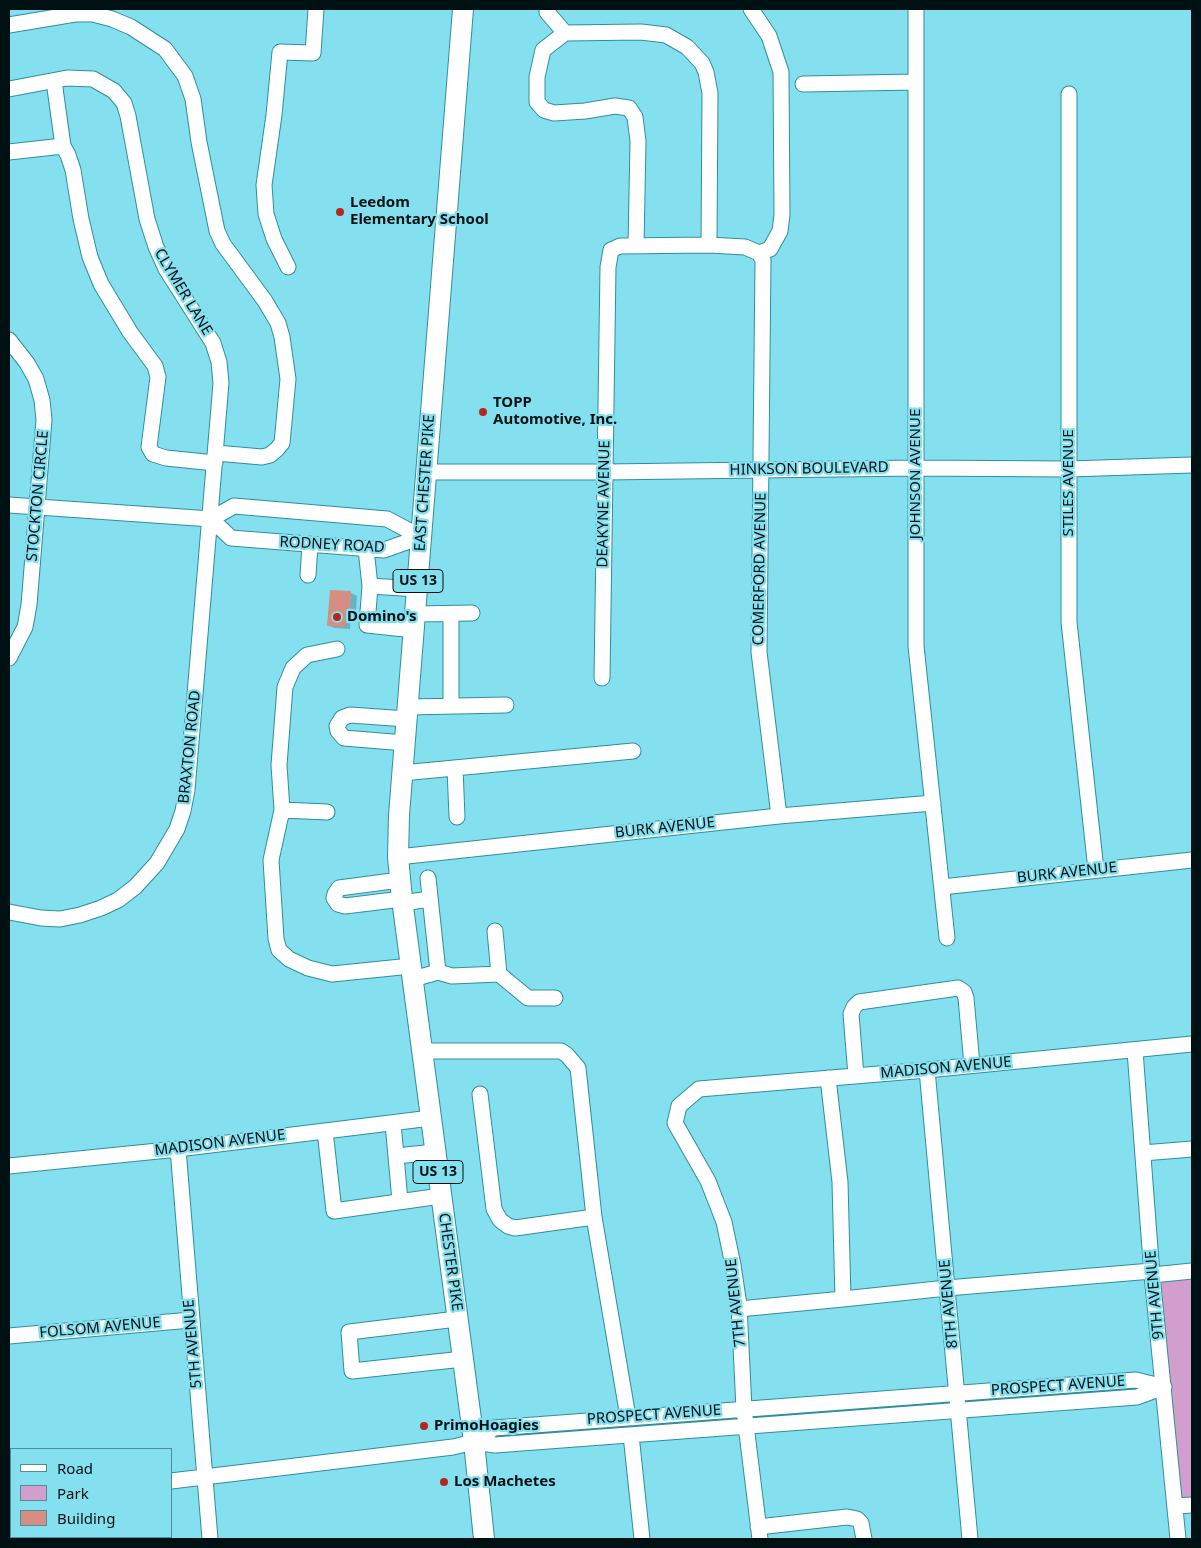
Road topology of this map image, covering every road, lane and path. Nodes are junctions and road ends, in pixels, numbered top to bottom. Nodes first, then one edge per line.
1 (316, 9) edge
2 (463, 9) edge
3 (548, 9) edge
4 (751, 9) edge
5 (916, 9) edge
6 (9, 25) edge
7 (565, 33) junction
8 (54, 81) junction
9 (916, 82) junction
10 (803, 84) dead end
11 (9, 89) edge
12 (1069, 94) dead end
13 (63, 146) junction
14 (9, 152) edge
15 (709, 245) junction
16 (636, 246) junction
17 (759, 254) junction
18 (288, 267) dead end
19 (9, 340) edge
20 (216, 458) junction
21 (1192, 465) edge
22 (916, 468) junction
23 (1069, 469) junction
24 (761, 470) junction
25 (426, 472) junction
26 (605, 472) junction
27 (9, 504) edge
28 (36, 506) junction
29 (211, 519) junction
30 (421, 538) junction
31 (310, 545) junction
32 (366, 548) junction
33 (308, 575) dead end
34 (370, 586) junction
35 (417, 589) junction
36 (472, 613) dead end
37 (451, 614) junction
38 (414, 622) junction
39 (337, 648) dead end
40 (9, 658) edge
41 (602, 678) dead end
42 (506, 704) dead end
43 (452, 706) junction
44 (407, 713) junction
45 (405, 743) junction
46 (633, 751) dead end
47 (455, 768) junction
48 (402, 773) junction
49 (933, 804) junction
50 (282, 810) junction
51 (327, 812) dead end
52 (780, 816) junction
53 (457, 817) dead end
54 (398, 857) junction
55 (1192, 860) edge
56 (1096, 870) junction
57 (428, 878) dead end
58 (942, 887) junction
59 (401, 894) junction
60 (430, 899) junction
61 (9, 912) edge
62 (495, 931) dead end
63 (433, 933) junction
64 (407, 937) junction
65 (947, 938) dead end
66 (438, 972) junction
67 (499, 974) junction
68 (412, 977) junction
69 (555, 998) dead end
70 (1192, 1044) edge
71 (422, 1050) junction
72 (1135, 1051) junction
73 (972, 1066) junction
74 (928, 1070) junction
75 (856, 1076) junction
76 (828, 1078) junction
77 (700, 1089) joint
78 (480, 1094) dead end
79 (431, 1118) junction
80 (393, 1123) junction
81 (325, 1131) junction
82 (178, 1149) junction
83 (1192, 1149) edge
84 (435, 1152) junction
85 (1143, 1153) junction
86 (396, 1156) junction
87 (9, 1166) edge
88 (441, 1196) junction
89 (400, 1201) junction
90 (594, 1217) junction
91 (1192, 1271) edge
92 (1152, 1273) junction
93 (947, 1288) junction
94 (843, 1299) junction
95 (739, 1309) junction
96 (458, 1319) junction
97 (191, 1320) junction
98 (9, 1336) edge
99 (463, 1359) junction
100 (1164, 1387) junction
101 (957, 1393) junction
102 (744, 1409) junction
103 (958, 1411) junction
104 (628, 1417) junction
105 (746, 1426) junction
106 (631, 1435) junction
107 (474, 1442) junction
108 (204, 1477) junction
109 (172, 1481) edge
110 (1192, 1505) edge
111 (1176, 1506) junction
112 (759, 1533) edge
113 (210, 1539) edge
114 (484, 1539) edge
115 (642, 1539) edge
116 (864, 1539) edge
117 (970, 1539) edge
118 (1178, 1539) edge

1 - 18 street
2 - 25 main road, EAST CHESTER PIKE / US 13
3 - 7 street
4 - 17 street
5 - 9 street, JOHNSON AVENUE
6 - 20 street
7 - 15 street
7 - 16 street
8 - 11 street, CLYMER LANE
8 - 13 street
8 - 20 street, CLYMER LANE
9 - 10 street
9 - 22 street, JOHNSON AVENUE
12 - 23 street, STILES AVENUE
13 - 14 street
13 - 20 street
15 - 16 street, DEAKYNE AVENUE
15 - 17 street
16 - 26 street, DEAKYNE AVENUE
17 - 24 street, COMERFORD AVENUE
19 - 28 street, STOCKTON CIRCLE
20 - 29 street, CLYMER LANE
21 - 23 street, HINKSON BOULEVARD
22 - 23 street, HINKSON BOULEVARD
22 - 24 street, HINKSON BOULEVARD
22 - 49 street, JOHNSON AVENUE
23 - 56 street, STILES AVENUE
24 - 26 street, HINKSON BOULEVARD
24 - 52 street, COMERFORD AVENUE
25 - 26 street, HINKSON BOULEVARD
25 - 30 main road, EAST CHESTER PIKE / US 13
26 - 41 street, DEAKYNE AVENUE
27 - 28 street
28 - 29 street
28 - 40 street, STOCKTON CIRCLE
29 - 30 street, RODNEY ROAD
29 - 31 street, RODNEY ROAD
29 - 61 street, BRAXTON ROAD
30 - 32 street, RODNEY ROAD
30 - 35 main road, EAST CHESTER PIKE / US 13
31 - 32 street, RODNEY ROAD
31 - 33 street
32 - 34 street
34 - 35 street
34 - 38 street
35 - 38 main road, EAST CHESTER PIKE / US 13
36 - 37 street
37 - 38 street
37 - 43 street
38 - 44 main road, EAST CHESTER PIKE / US 13
39 - 50 street
42 - 43 street
43 - 44 street
44 - 45 main road, EAST CHESTER PIKE / US 13
44 - 45 street
45 - 48 main road, EAST CHESTER PIKE / US 13
46 - 47 street
47 - 48 street
47 - 53 street
48 - 54 main road, EAST CHESTER PIKE / US 13
49 - 52 street, BURK AVENUE
49 - 58 street, JOHNSON AVENUE
50 - 51 street
50 - 68 street
52 - 54 street, BURK AVENUE
54 - 59 main road, EAST CHESTER PIKE / US 13
55 - 56 street, BURK AVENUE
56 - 58 street, BURK AVENUE
57 - 60 street
58 - 65 street, JOHNSON AVENUE
59 - 60 street
59 - 64 main road, EAST CHESTER PIKE / US 13
60 - 63 street
62 - 67 street
63 - 64 street
63 - 66 street
64 - 68 main road, EAST CHESTER PIKE / US 13
66 - 67 street
66 - 68 street
67 - 69 street
68 - 71 main road, CHESTER PIKE / US 13
70 - 72 street, MADISON AVENUE
71 - 79 main road, CHESTER PIKE / US 13
71 - 90 street
72 - 73 street, MADISON AVENUE
72 - 85 street, 9TH AVENUE
73 - 74 street, MADISON AVENUE
73 - 75 street
74 - 75 street, MADISON AVENUE
74 - 93 street, 8TH AVENUE
75 - 76 street, MADISON AVENUE
76 - 77 street, MADISON AVENUE
76 - 94 street
77 - 95 street, 7TH AVENUE
78 - 90 street
79 - 80 street, MADISON AVENUE
79 - 84 main road, CHESTER PIKE / US 13
80 - 81 street, MADISON AVENUE
80 - 86 street
81 - 82 street, MADISON AVENUE
81 - 89 street
82 - 87 street, MADISON AVENUE
82 - 97 street, 5TH AVENUE
83 - 85 street
84 - 86 street
84 - 88 main road, CHESTER PIKE / US 13
85 - 92 street, 9TH AVENUE
86 - 89 street
88 - 89 street
88 - 96 main road, CHESTER PIKE / US 13
90 - 104 street
91 - 92 street
92 - 93 street
92 - 100 street, 9TH AVENUE
93 - 94 street
93 - 101 street, 8TH AVENUE
94 - 95 street
95 - 102 street, 7TH AVENUE
96 - 99 main road, CHESTER PIKE / US 13
96 - 99 street
97 - 98 street, FOLSOM AVENUE
97 - 108 street, 5TH AVENUE
99 - 107 main road, CHESTER PIKE / US 13
100 - 101 street, PROSPECT AVENUE
100 - 103 street, PROSPECT AVENUE
100 - 111 street, 9TH AVENUE
101 - 102 street, PROSPECT AVENUE
101 - 103 street, 8TH AVENUE
102 - 104 street, PROSPECT AVENUE
102 - 105 street, 7TH AVENUE
103 - 105 street, PROSPECT AVENUE
103 - 117 street, 8TH AVENUE
104 - 107 street, PROSPECT AVENUE
105 - 106 street, PROSPECT AVENUE
105 - 112 street, 7TH AVENUE
106 - 107 street, PROSPECT AVENUE
106 - 115 street
107 - 108 street, PROSPECT AVENUE
107 - 114 main road, CHESTER PIKE / US 13
108 - 109 street, PROSPECT AVENUE
108 - 113 street, 5TH AVENUE
110 - 111 street
111 - 118 street, 9TH AVENUE
112 - 116 street

